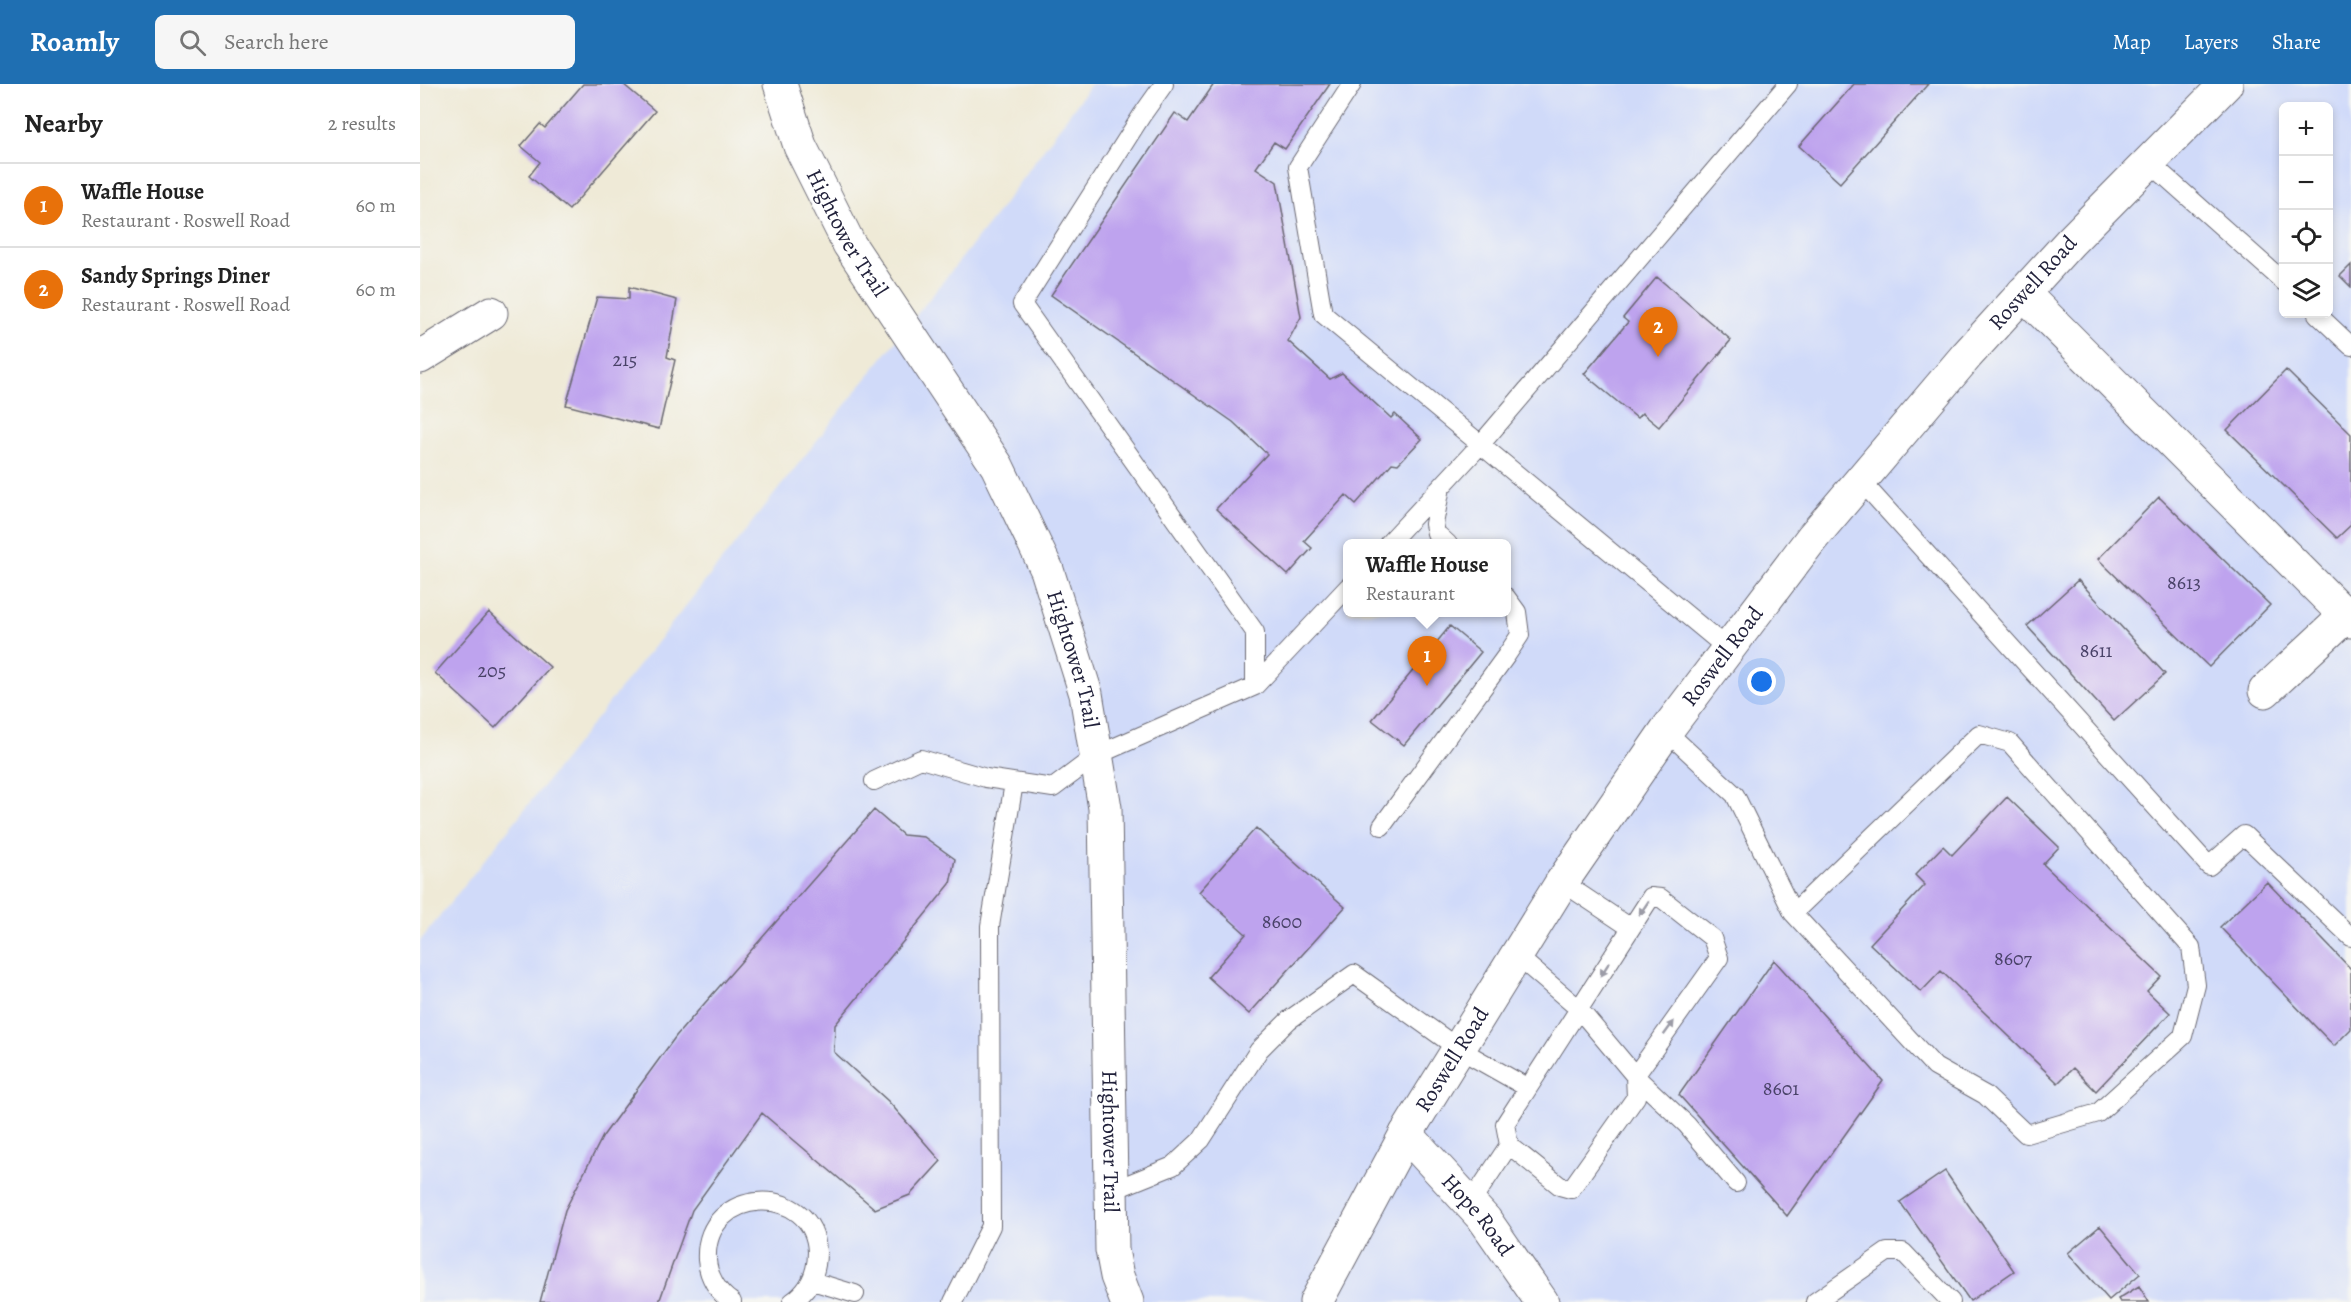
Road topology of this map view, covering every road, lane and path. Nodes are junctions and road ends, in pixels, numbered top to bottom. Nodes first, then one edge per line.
1 (780, 84) edge
2 (1164, 84) edge
3 (1352, 84) edge
4 (1788, 84) edge
5 (2226, 84) edge
6 (2150, 162) junction
7 (2279, 278) edge
8 (2023, 293) junction
9 (491, 313) dead end
10 (2321, 318) edge
11 (2351, 346) edge
12 (420, 357) edge
13 (1481, 444) junction
14 (1861, 481) junction
15 (1441, 485) junction
16 (1392, 539) edge
17 (1443, 539) edge
18 (1343, 591) edge
19 (1511, 604) edge
20 (2349, 616) edge
21 (1728, 649) junction
22 (1255, 686) junction
23 (2265, 691) dead end
24 (1666, 731) junction
25 (1096, 755) junction
26 (874, 781) dead end
27 (1014, 783) junction
28 (1382, 826) dead end
29 (1562, 882) junction
30 (1793, 913) junction
31 (1631, 928) junction
32 (2351, 937) edge
33 (1516, 955) junction
34 (1579, 1009) junction
35 (1459, 1049) junction
36 (1635, 1076) junction
37 (1528, 1088) junction
38 (1406, 1134) junction
39 (1509, 1145) junction
40 (1736, 1183) dead end
41 (1111, 1191) junction
42 (1470, 1204) junction
43 (812, 1281) junction
44 (855, 1294) dead end
45 (1537, 1300) edge
46 (732, 1302) edge
47 (792, 1302) edge
48 (953, 1302) edge
49 (1127, 1302) edge
50 (1316, 1302) edge
51 (1815, 1302) edge
52 (1951, 1302) edge

1 - 25 street, Hightower Trail
2 - 22 lane
3 - 13 lane
4 - 13 lane
5 - 6 street, Roswell Road
6 - 7 lane
6 - 8 street, Roswell Road
8 - 14 street, Roswell Road
8 - 20 street
9 - 12 street
10 - 11 lane
13 - 15 lane
13 - 21 lane
14 - 21 street, Roswell Road
14 - 32 lane
15 - 16 lane
15 - 17 lane
18 - 22 lane
19 - 28 lane
20 - 23 street
21 - 24 street, Roswell Road
22 - 25 lane
24 - 29 street, Roswell Road
24 - 30 lane
25 - 27 lane
25 - 41 street, Hightower Trail
26 - 27 lane
27 - 48 lane
29 - 31 lane
29 - 33 street, Roswell Road
30 - 30 lane
31 -> 34 lane
36 -> 31 lane
33 - 34 lane
33 - 35 street, Roswell Road
34 - 36 lane
34 - 37 lane
35 - 37 lane
35 - 38 street, Roswell Road
35 - 41 lane
36 - 39 lane
36 - 40 lane
37 - 39 lane
38 - 42 street, Hope Road
38 - 50 street, Roswell Road
39 - 42 lane
41 - 49 street, Hightower Trail
42 - 45 street, Hope Road
43 - 44 lane
43 - 46 lane
43 - 47 lane
51 - 52 lane

